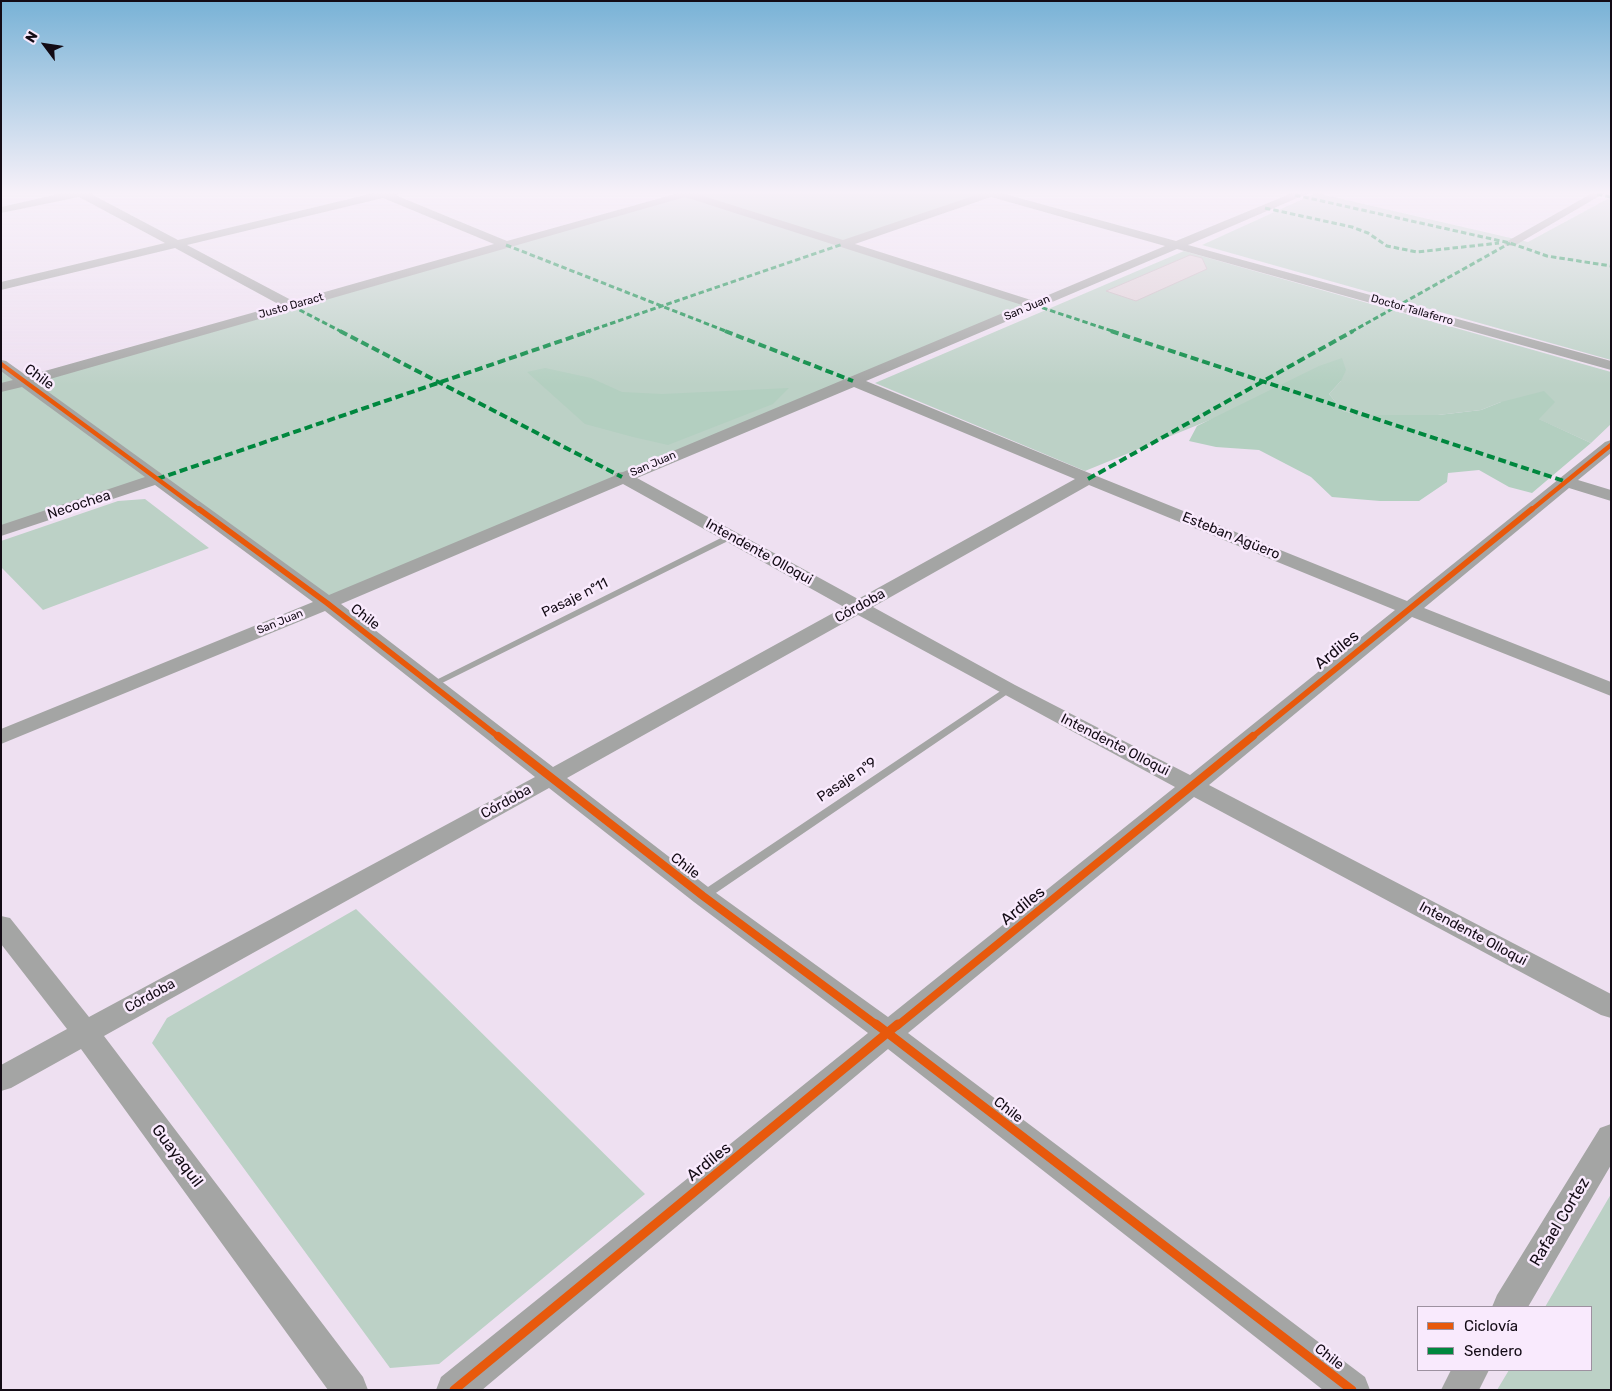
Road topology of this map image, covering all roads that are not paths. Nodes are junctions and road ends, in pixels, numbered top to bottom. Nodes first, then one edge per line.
1 (126, 256) edge
2 (198, 256) edge
3 (468, 256) edge
4 (879, 256) edge
5 (1150, 256) edge
6 (1220, 256) edge
7 (1, 286) edge
8 (1034, 305) junction
9 (292, 306) junction
10 (1, 364) edge
11 (1611, 366) edge
12 (853, 381) junction
13 (25, 382) junction
14 (1, 388) edge
15 (1611, 445) edge
16 (622, 477) junction
17 (157, 479) junction
18 (1088, 479) junction
19 (1567, 482) junction
20 (1611, 496) edge
21 (1, 531) edge
22 (731, 536) junction
23 (327, 603) junction
24 (858, 607) junction
25 (1410, 609) junction
26 (431, 685) junction
27 (1008, 690) junction
28 (1611, 690) edge
29 (1, 737) edge
30 (552, 777) junction
31 (1192, 785) junction
32 (703, 896) junction
33 (1, 925) edge
34 (1611, 1007) edge
35 (84, 1032) junction
36 (888, 1033) junction
37 (1, 1079) edge
38 (1611, 1137) edge
39 (1510, 1306) edge
40 (1470, 1371) edge
41 (350, 1390) edge
42 (454, 1390) edge
43 (1352, 1390) edge
44 (1459, 1390) edge

1 - 7 street
2 - 9 street
3 - 9 street, Justo Daract
4 - 8 street
5 - 8 street, San Juan
6 - 11 street, Doctor Tallaferro
8 - 12 street, San Juan
9 - 13 street, Justo Daract
10 - 13 street, Chile
12 - 16 street, San Juan
12 - 18 street, Esteban Agüero
13 - 14 street, Justo Daract
13 - 17 street, Chile
15 - 19 street, Ardiles
16 - 22 street, Intendente Olloqui
16 - 23 street, San Juan
17 - 21 street, Necochea
17 - 23 street, Chile
18 - 24 street, Córdoba
18 - 25 street, Esteban Agüero
19 - 20 street
19 - 25 street, Ardiles
22 - 24 street, Intendente Olloqui
22 - 26 lane, Pasaje nº11
23 - 26 street, Chile
23 - 29 street, San Juan
24 - 27 street, Intendente Olloqui
24 - 30 street, Córdoba
25 - 28 street, Esteban Agüero
25 - 31 street, Ardiles
26 - 30 street, Chile
27 - 31 street, Intendente Olloqui
27 - 32 lane, Pasaje nº9
30 - 32 street, Chile
30 - 35 street, Córdoba
31 - 34 street, Intendente Olloqui
31 - 36 street, Ardiles
32 - 36 street, Chile
33 - 35 street, Guayaquil
35 - 37 street, Córdoba
35 - 41 street, Guayaquil
36 - 42 street, Ardiles
36 - 43 street, Chile
38 - 39 street, Rafael Cortez
40 - 44 street

